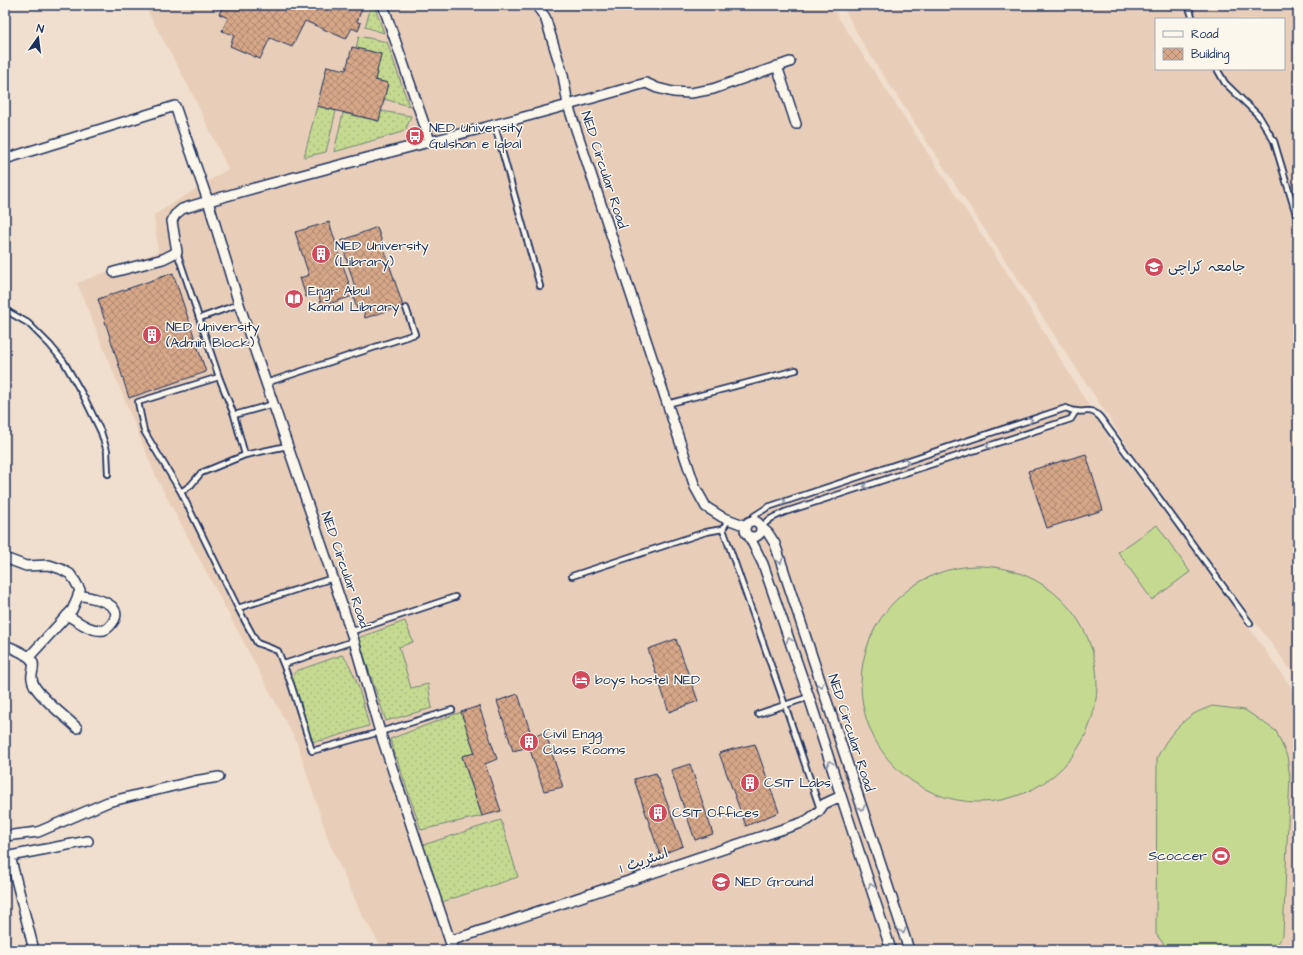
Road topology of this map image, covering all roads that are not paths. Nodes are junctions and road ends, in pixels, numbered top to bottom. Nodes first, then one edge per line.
1 (383, 5) edge
2 (536, 5) edge
3 (1188, 5) edge
4 (1193, 18) edge
5 (790, 62) dead end
6 (778, 66) junction
7 (1218, 70) edge
8 (568, 105) junction
9 (796, 124) dead end
10 (495, 126) junction
11 (430, 141) junction
12 (5, 160) edge
13 (208, 201) junction
14 (1298, 221) edge
15 (177, 252) junction
16 (114, 272) dead end
17 (540, 286) dead end
18 (240, 304) junction
19 (406, 308) dead end
20 (5, 310) edge
21 (200, 318) junction
22 (796, 370) dead end
23 (219, 377) junction
24 (266, 383) junction
25 (274, 404) junction
26 (667, 404) junction
27 (1076, 411) junction
28 (234, 415) junction
29 (287, 446) junction
30 (245, 455) junction
31 (108, 474) dead end
32 (181, 492) junction
33 (728, 520) junction
34 (748, 524) junction
35 (762, 528) junction
36 (723, 529) junction
37 (749, 536) junction
38 (5, 558) edge
39 (572, 576) dead end
40 (333, 578) junction
41 (78, 595) junction
42 (454, 597) dead end
43 (238, 608) junction
44 (67, 615) junction
45 (1250, 623) dead end
46 (350, 632) junction
47 (354, 641) junction
48 (5, 644) edge
49 (29, 657) junction
50 (284, 664) junction
51 (809, 696) junction
52 (785, 705) junction
53 (452, 710) dead end
54 (758, 714) dead end
55 (77, 728) dead end
56 (380, 732) junction
57 (219, 777) dead end
58 (841, 796) junction
59 (820, 809) junction
60 (5, 836) edge
61 (88, 841) dead end
62 (8, 856) edge
63 (451, 946) edge
64 (34, 950) edge
65 (891, 950) edge
66 (909, 950) edge

1 - 11 street
2 - 8 street
3 - 4 lane
5 - 6 street
6 - 8 street
6 - 9 street
7 - 14 lane
8 - 10 street, NED Circular Road
8 - 26 street, NED Circular Road
10 - 11 street, NED Circular Road
10 - 17 lane
11 - 13 street, NED Circular Road
12 - 13 street
13 - 15 street, NED Circular Road
13 - 18 street, NED Circular Road
15 - 16 street
15 - 21 lane
18 - 21 lane
18 - 24 street, NED Circular Road
19 - 24 lane
20 - 31 lane
21 - 23 lane
22 - 26 lane
23 - 28 lane
23 - 32 lane
24 - 25 street, NED Circular Road
25 - 28 lane
25 - 29 street, NED Circular Road
26 - 33 street, NED Circular Road
34 -> 27 lane
27 -> 35 lane
27 - 45 lane
28 - 30 lane
29 - 30 lane
29 - 40 street, NED Circular Road
30 - 32 lane
32 - 43 lane
33 - 34 street, NED Circular Road
33 - 36 lane
34 - 35 street
34 - 37 street
35 - 37 street
35 -> 66 street, NED Circular Road
36 - 39 lane
36 - 52 lane
51 -> 37 street, NED Circular Road
38 - 41 street
40 - 43 lane
40 - 46 street, NED Circular Road
41 - 44 street
41 - 44 street
42 - 46 lane
43 - 50 lane
44 - 49 street
46 - 47 street, NED Circular Road
47 - 50 lane
47 - 56 street, NED Circular Road
48 - 49 street
49 - 55 street
50 - 56 lane
51 - 52 lane
58 -> 51 street, NED Circular Road
52 - 54 lane
52 - 59 lane
53 - 56 lane
56 - 63 street, NED Circular Road
57 - 60 street
58 - 59 street, اسٹریٹ 1
65 -> 58 street, NED Circular Road
59 - 63 street, اسٹریٹ 1
61 - 62 street
62 - 64 street

